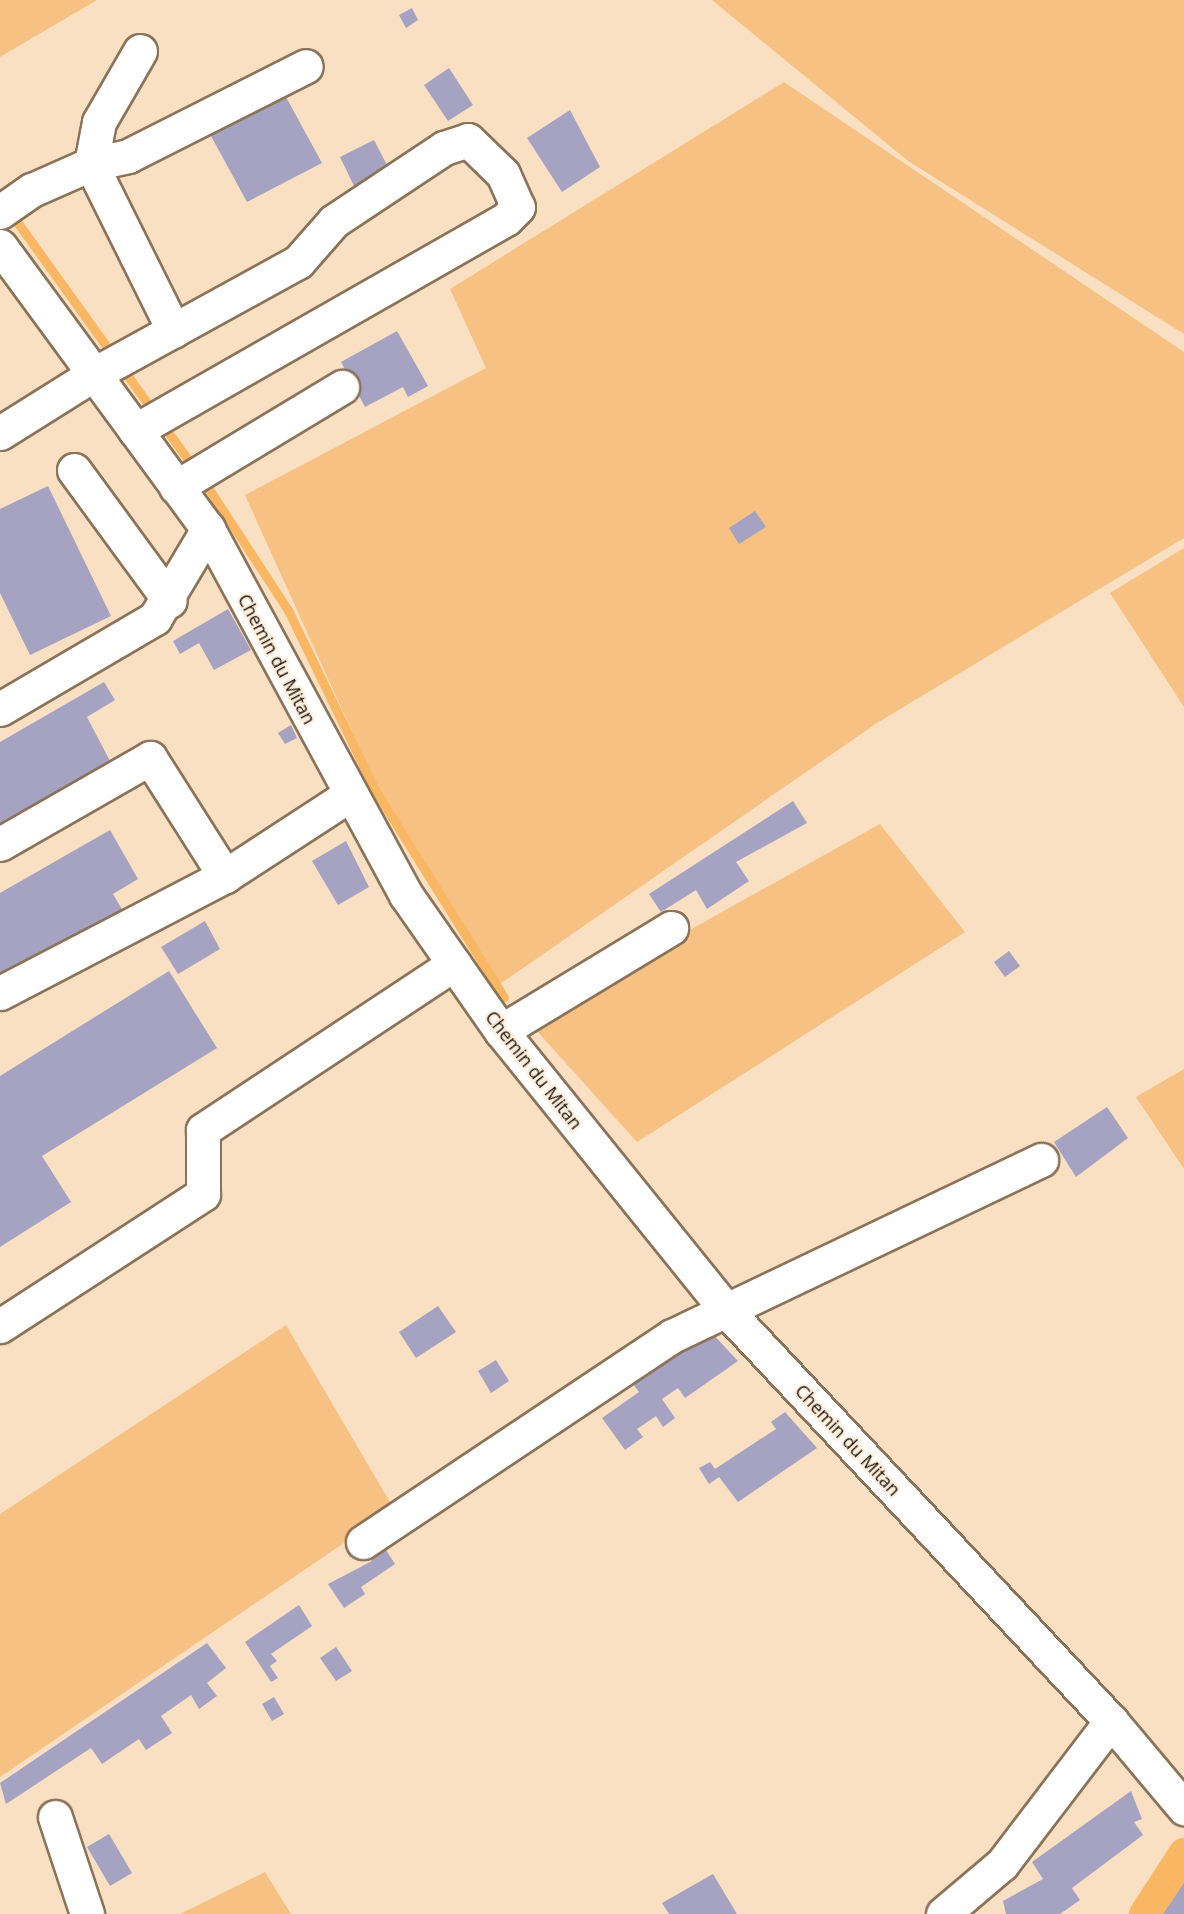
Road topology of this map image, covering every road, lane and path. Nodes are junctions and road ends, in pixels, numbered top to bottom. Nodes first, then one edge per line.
1 (140, 51) dead end
2 (306, 66) dead end
3 (91, 164) junction
4 (0, 212) edge
5 (1, 250) edge
6 (174, 331) junction
7 (94, 374) junction
8 (342, 387) dead end
9 (135, 431) junction
10 (0, 433) edge
11 (74, 470) dead end
12 (176, 487) junction
13 (208, 529) junction
14 (170, 601) junction
15 (2, 701) edge
16 (351, 794) junction
17 (0, 844) edge
18 (225, 876) junction
19 (671, 928) dead end
20 (454, 964) junction
21 (0, 993) edge
22 (501, 1031) junction
23 (1041, 1160) dead end
24 (725, 1309) junction
25 (0, 1326) edge
26 (363, 1542) dead end
27 (1111, 1721) junction
28 (1184, 1808) edge
29 (55, 1817) dead end
30 (87, 1914) edge
31 (943, 1914) edge

1 - 3 street
2 - 3 street
3 - 4 street
3 - 6 street
5 - 7 street, Chemin du Mitan
6 - 7 street
6 - 9 street
7 - 9 street, Chemin du Mitan
7 - 10 street
8 - 12 street
9 - 12 street, Chemin du Mitan
11 - 14 street
12 - 13 street, Chemin du Mitan
13 - 14 street
13 - 16 street, Chemin du Mitan
14 - 15 street
16 - 18 street
16 - 20 street, Chemin du Mitan
17 - 18 street
18 - 21 street
19 - 22 street
20 - 22 street, Chemin du Mitan
20 - 25 street
22 - 24 street, Chemin du Mitan
23 - 24 street
24 - 26 street
24 - 27 street, Chemin du Mitan
27 - 28 street, Chemin du Mitan
27 - 31 street
29 - 30 street

